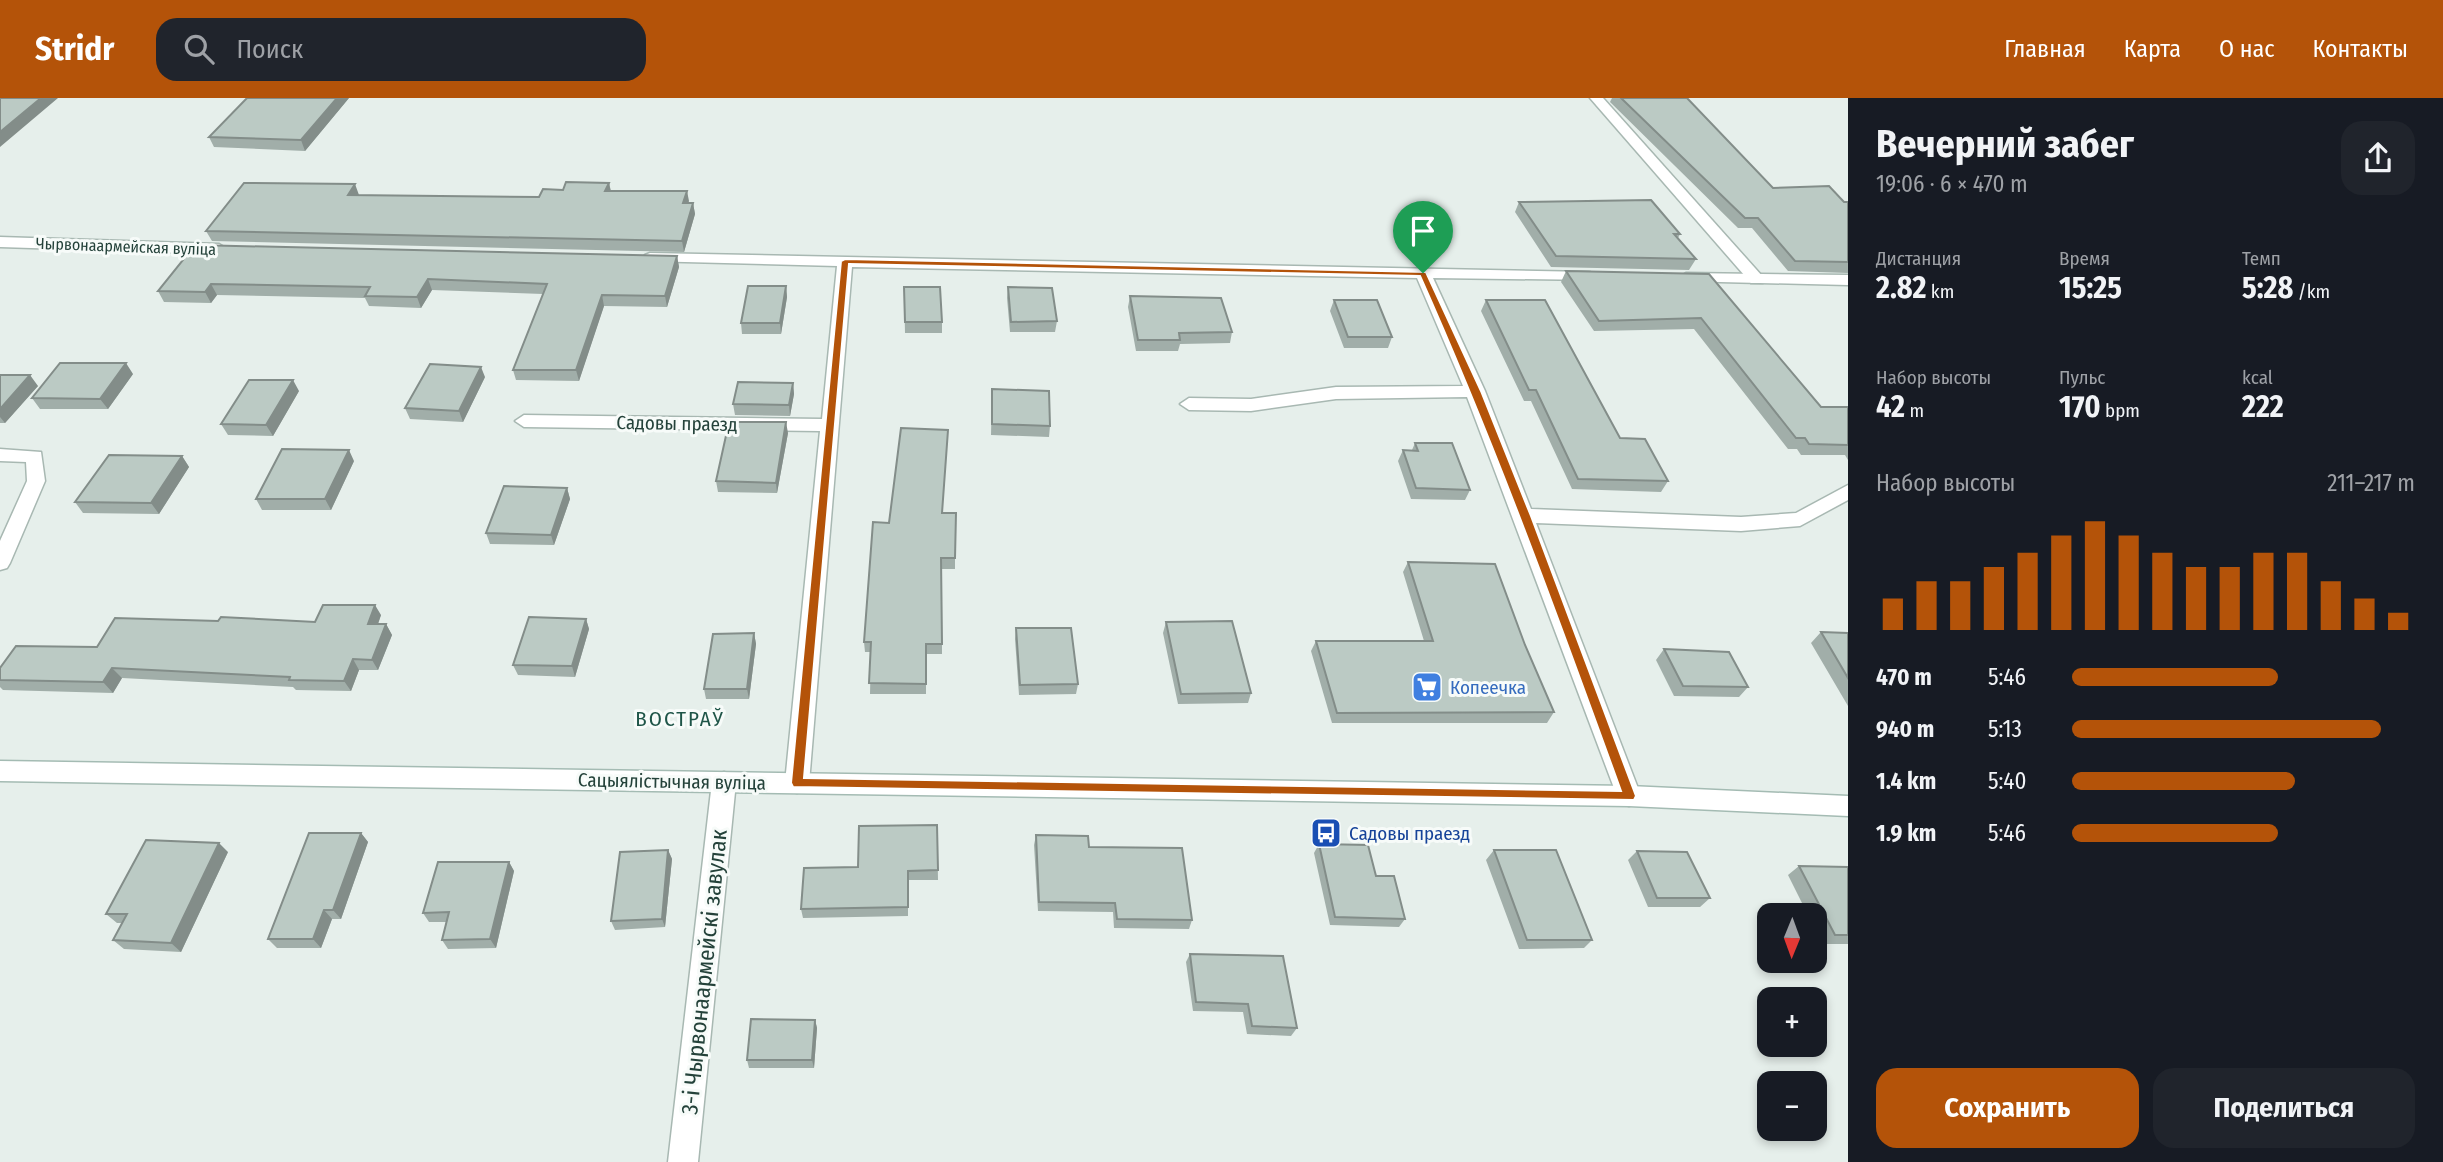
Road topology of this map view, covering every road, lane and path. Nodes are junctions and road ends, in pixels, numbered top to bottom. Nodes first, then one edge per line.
1 (1596, 98) edge
2 (0, 242) edge
3 (237, 249) edge
4 (638, 258) edge
5 (845, 261) junction
6 (1423, 273) junction
7 (1604, 277) edge
8 (1674, 278) edge
9 (1757, 280) junction
10 (1848, 280) edge
11 (1476, 391) junction
12 (1189, 404) dead end
13 (524, 421) dead end
14 (830, 425) junction
15 (0, 455) edge
16 (1848, 492) edge
17 (1526, 516) junction
18 (0, 563) edge
19 (0, 771) edge
20 (724, 782) junction
21 (797, 783) junction
22 (1629, 796) junction
23 (1848, 806) edge
24 (683, 1162) edge

1 - 9 street
2 - 3 street, Чырвонаармейская вуліца
4 - 5 street
5 - 6 street
5 - 14 street
6 - 7 street
6 - 11 street
8 - 9 street
9 - 10 street
11 - 12 street
11 - 17 street
13 - 14 street, Садовы праезд
14 - 21 street
15 - 18 street
16 - 17 street
17 - 22 street
19 - 20 street, Сацыялістычная вуліца
20 - 21 street, Сацыялістычная вуліца
20 - 24 street, 3-і Чырвонаармейскі завулак
21 - 22 street, Сацыялістычная вуліца
22 - 23 street, Сацыялістычная вуліца

